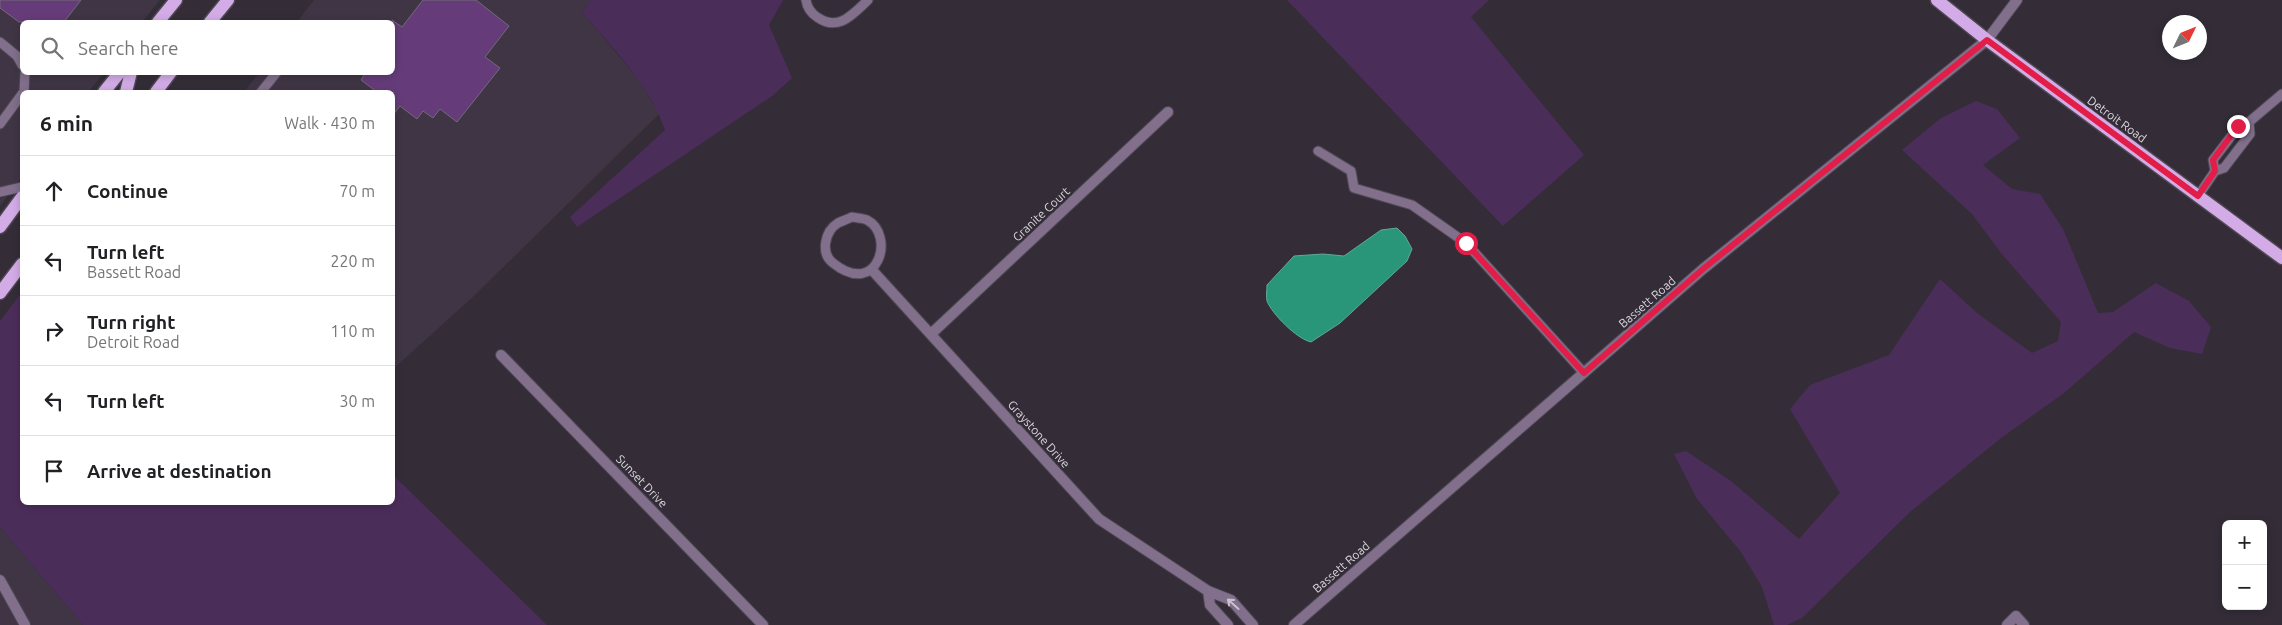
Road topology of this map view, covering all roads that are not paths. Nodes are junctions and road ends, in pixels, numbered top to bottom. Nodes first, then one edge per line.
1 (176, 0) edge
2 (228, 0) edge
3 (806, 0) edge
4 (868, 0) edge
5 (1937, 0) edge
6 (2017, 0) edge
7 (167, 5) edge
8 (159, 20) edge
9 (212, 20) edge
10 (1987, 40) junction
11 (0, 42) edge
12 (20, 60) edge
13 (25, 75) edge
14 (118, 75) edge
15 (130, 75) edge
16 (169, 75) edge
17 (275, 75) edge
18 (23, 90) edge
19 (106, 90) edge
20 (126, 90) edge
21 (158, 90) edge
22 (263, 90) edge
23 (20, 97) edge
24 (2279, 97) edge
25 (2282, 108) edge
26 (1168, 112) dead end
27 (2249, 122) junction
28 (0, 124) edge
29 (1318, 151) dead end
30 (2215, 171) junction
31 (20, 187) edge
32 (0, 192) edge
33 (2198, 196) junction
34 (20, 200) edge
35 (0, 227) edge
36 (2282, 258) edge
37 (20, 267) edge
38 (872, 270) junction
39 (0, 293) edge
40 (931, 334) junction
41 (502, 355) dead end
42 (1584, 373) junction
43 (0, 580) edge
44 (1208, 591) junction
45 (25, 625) edge
46 (763, 625) edge
47 (1228, 625) edge
48 (1254, 625) edge
49 (1294, 625) edge
50 (2006, 625) edge
51 (2024, 625) edge

1 - 7 main road
2 - 9 main road
3 - 4 lane
5 - 10 main road, Detroit Road
6 - 10 street, Bassett Road
7 - 8 main road
10 - 33 main road, Detroit Road
10 - 42 street, Bassett Road
11 - 12 lane
13 - 18 lane
14 - 19 main road
15 - 20 main road
16 - 21 main road
17 - 22 lane
23 - 28 lane
24 - 25 lane
24 - 27 lane
26 - 40 street, Granite Court
27 - 30 lane
27 - 30 lane
29 - 42 lane
30 - 33 lane
31 - 32 lane
33 - 36 main road, Detroit Road
34 - 35 main road
37 - 39 main road
38 - 38 lane
38 - 40 street, Graystone Drive
40 - 44 street, Graystone Drive
41 - 46 street, Sunset Drive
42 - 49 street, Bassett Road
43 - 45 street
44 - 47 street
48 -> 44 street, Graystone Drive
50 - 51 street

